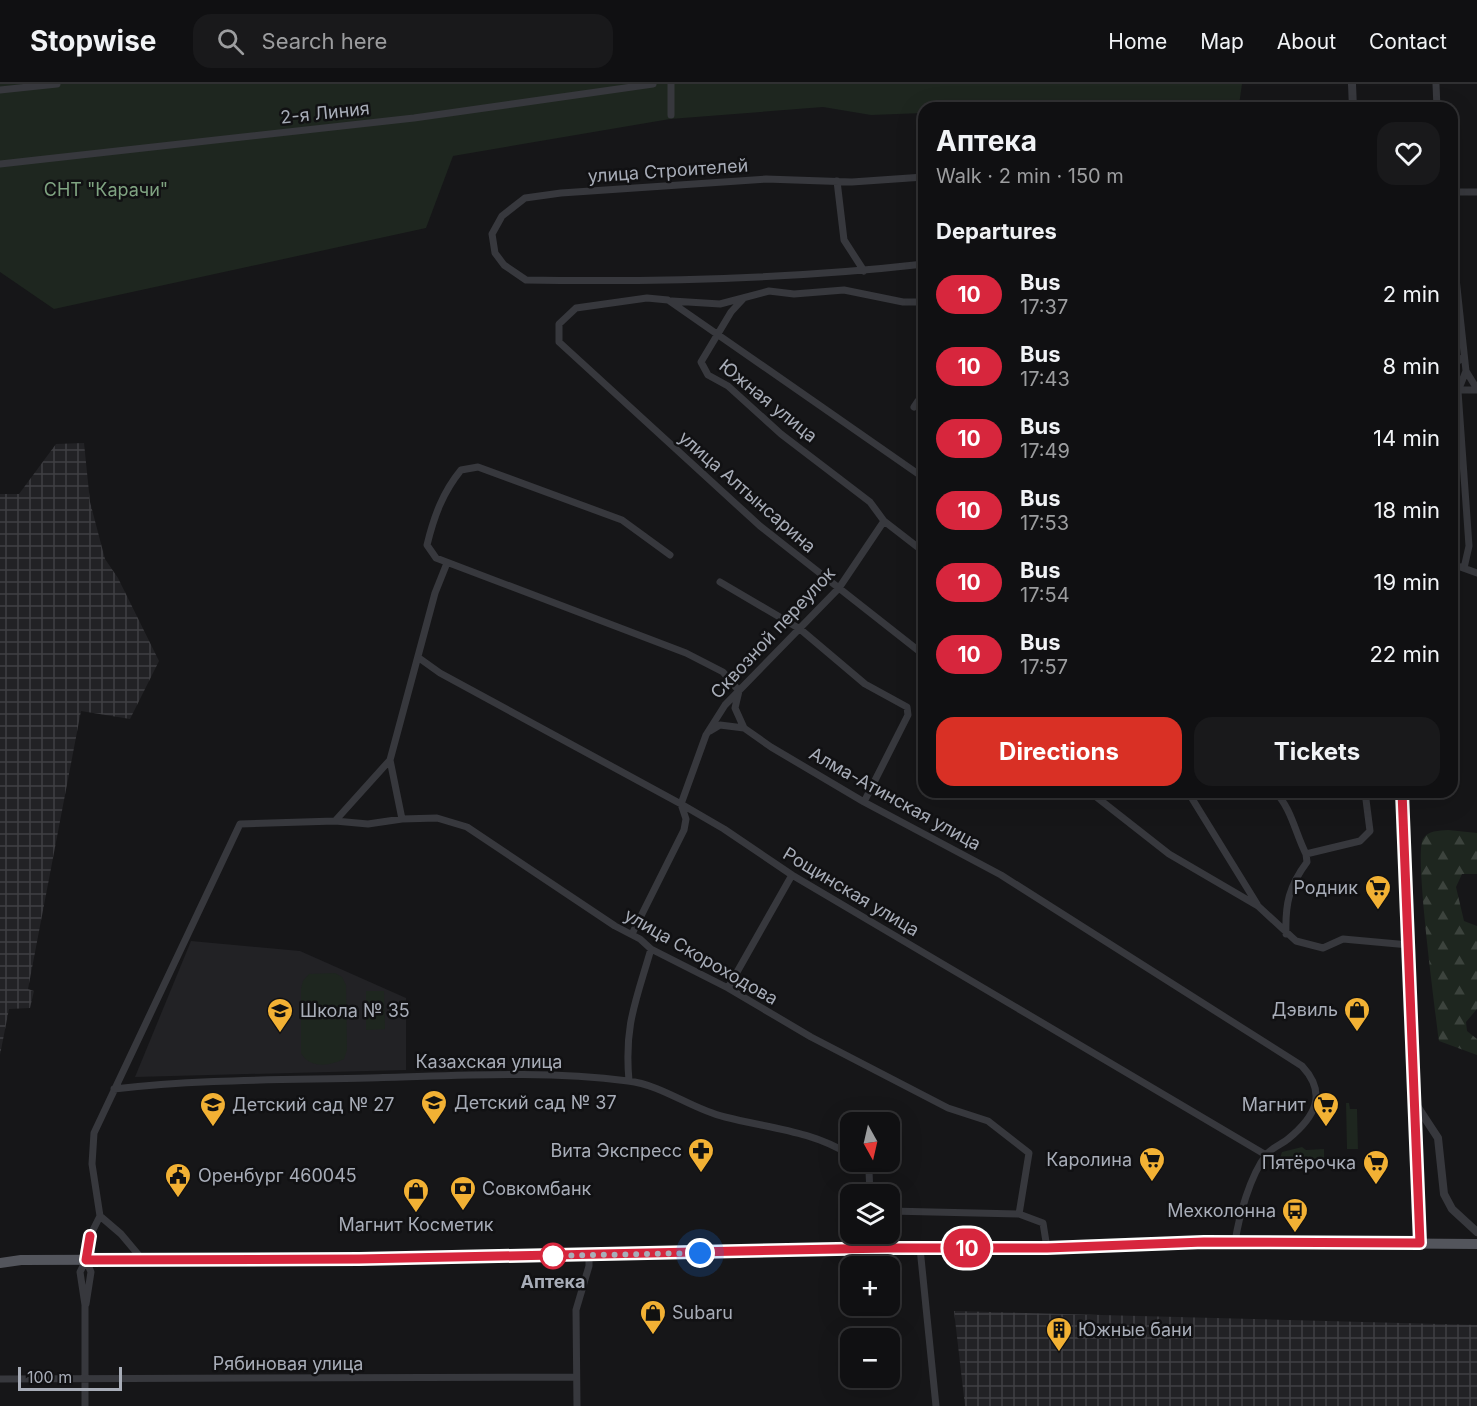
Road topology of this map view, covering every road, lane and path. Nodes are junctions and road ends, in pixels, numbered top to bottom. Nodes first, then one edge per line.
1 (57, 84) edge
2 (653, 84) edge
3 (671, 84) edge
4 (1352, 84) edge
5 (1436, 84) edge
6 (0, 90) edge
7 (1353, 102) edge
8 (1437, 102) edge
9 (671, 116) dead end
10 (0, 164) edge
11 (918, 177) edge
12 (837, 181) junction
13 (1458, 192) edge
14 (1477, 192) edge
15 (918, 265) edge
16 (864, 271) junction
17 (743, 299) junction
18 (1458, 299) edge
19 (668, 300) junction
20 (918, 302) edge
21 (718, 335) junction
22 (1464, 357) junction
23 (1458, 361) edge
24 (1466, 371) junction
25 (1458, 386) edge
26 (1477, 390) edge
27 (1458, 391) edge
28 (918, 401) edge
29 (914, 407) dead end
30 (1458, 424) edge
31 (918, 474) edge
32 (884, 521) junction
33 (918, 547) edge
34 (670, 555) dead end
35 (447, 563) junction
36 (1458, 566) edge
37 (1464, 568) junction
38 (1477, 573) edge
39 (720, 582) dead end
40 (839, 588) junction
41 (800, 629) junction
42 (918, 650) edge
43 (419, 658) junction
44 (739, 691) junction
45 (744, 728) junction
46 (706, 735) junction
47 (390, 760) junction
48 (1098, 798) edge
49 (1192, 798) edge
50 (1281, 798) edge
51 (1366, 798) edge
52 (1402, 798) edge
53 (864, 802) junction
54 (681, 804) junction
55 (402, 819) junction
56 (335, 821) junction
57 (1306, 854) junction
58 (792, 875) junction
59 (1258, 906) junction
60 (632, 934) junction
61 (1286, 934) junction
62 (1409, 945) junction
63 (651, 949) junction
64 (728, 988) junction
65 (629, 1081) junction
66 (114, 1089) junction
67 (1414, 1101) junction
68 (840, 1148) edge
69 (1266, 1155) junction
70 (900, 1211) edge
71 (1019, 1214) junction
72 (100, 1216) junction
73 (1477, 1232) edge
74 (1235, 1242) junction
75 (1420, 1243) junction
76 (870, 1244) edge
77 (1477, 1244) edge
78 (870, 1248) junction
79 (920, 1248) junction
80 (1047, 1248) junction
81 (589, 1255) junction
82 (0, 1256) edge
83 (142, 1259) junction
84 (21, 1260) junction
85 (86, 1260) junction
86 (0, 1263) edge
87 (576, 1377) junction
88 (84, 1378) junction
89 (0, 1379) edge
90 (85, 1406) edge
91 (577, 1406) edge
92 (936, 1406) edge

1 - 6 street
2 - 10 street, 2-я Линия
3 - 9 street
4 - 7 street
5 - 8 street
11 - 12 street, улица Строителей
12 - 16 street
12 - 16 street, улица Строителей
13 - 14 street
15 - 16 street
17 - 19 street
17 - 20 street
17 - 21 street
18 - 22 street
19 - 21 street
19 - 40 street, улица Алтынсарина
21 - 31 street, Южная улица
21 - 32 street, Южная улица
22 - 23 street
22 - 24 street
24 - 25 street
24 - 26 street
26 - 27 street
28 - 29 street
30 - 37 street
32 - 33 street, Южная улица
32 - 40 street, Сквозной переулок
34 - 35 street
35 - 43 street
35 - 44 street
36 - 37 street
37 - 38 street
39 - 41 street
40 - 41 street, Сквозной переулок
40 - 42 street, улица Алтынсарина
41 - 44 street, Сквозной переулок
41 - 53 street
43 - 47 street
43 - 54 street, Рощинская улица
44 - 45 street
44 - 46 street, Сквозной переулок
45 - 46 street
45 - 53 street, Алма-Атинская улица
46 - 54 street, Сквозной переулок
47 - 55 street
47 - 56 street
48 - 59 street
49 - 59 street
50 - 57 street
51 - 57 street
52 - 62 street
53 - 69 street, Алма-Атинская улица
54 - 58 street, Рощинская улица
54 - 60 street, Сквозной переулок
55 - 56 street, улица Скороходова
55 - 60 street, улица Скороходова
56 - 66 street, улица Скороходова
57 - 61 street
58 - 64 street
58 - 69 street, Рощинская улица
59 - 61 street
60 - 63 street, улица Скороходова
61 - 62 street
62 - 67 street
63 - 64 street, улица Скороходова
63 - 65 street
64 - 71 street, улица Скороходова
65 - 66 street, Казахская улица
65 - 68 street, Казахская улица
66 - 72 street
67 - 73 street
67 - 75 street
69 - 74 street
70 - 71 street
71 - 80 street
72 - 83 street
72 - 85 street
74 - 75 main road
74 - 80 main road
75 - 77 main road
76 - 78 street
78 - 79 main road
78 - 81 main road
79 - 80 main road
79 - 92 street
81 - 83 main road
81 - 87 street
82 - 84 main road
83 - 85 main road
84 - 85 main road
84 - 86 main road
85 - 88 street
87 - 88 street, Рябиновая улица
87 - 91 street
88 - 89 street, Рябиновая улица
88 - 90 street

